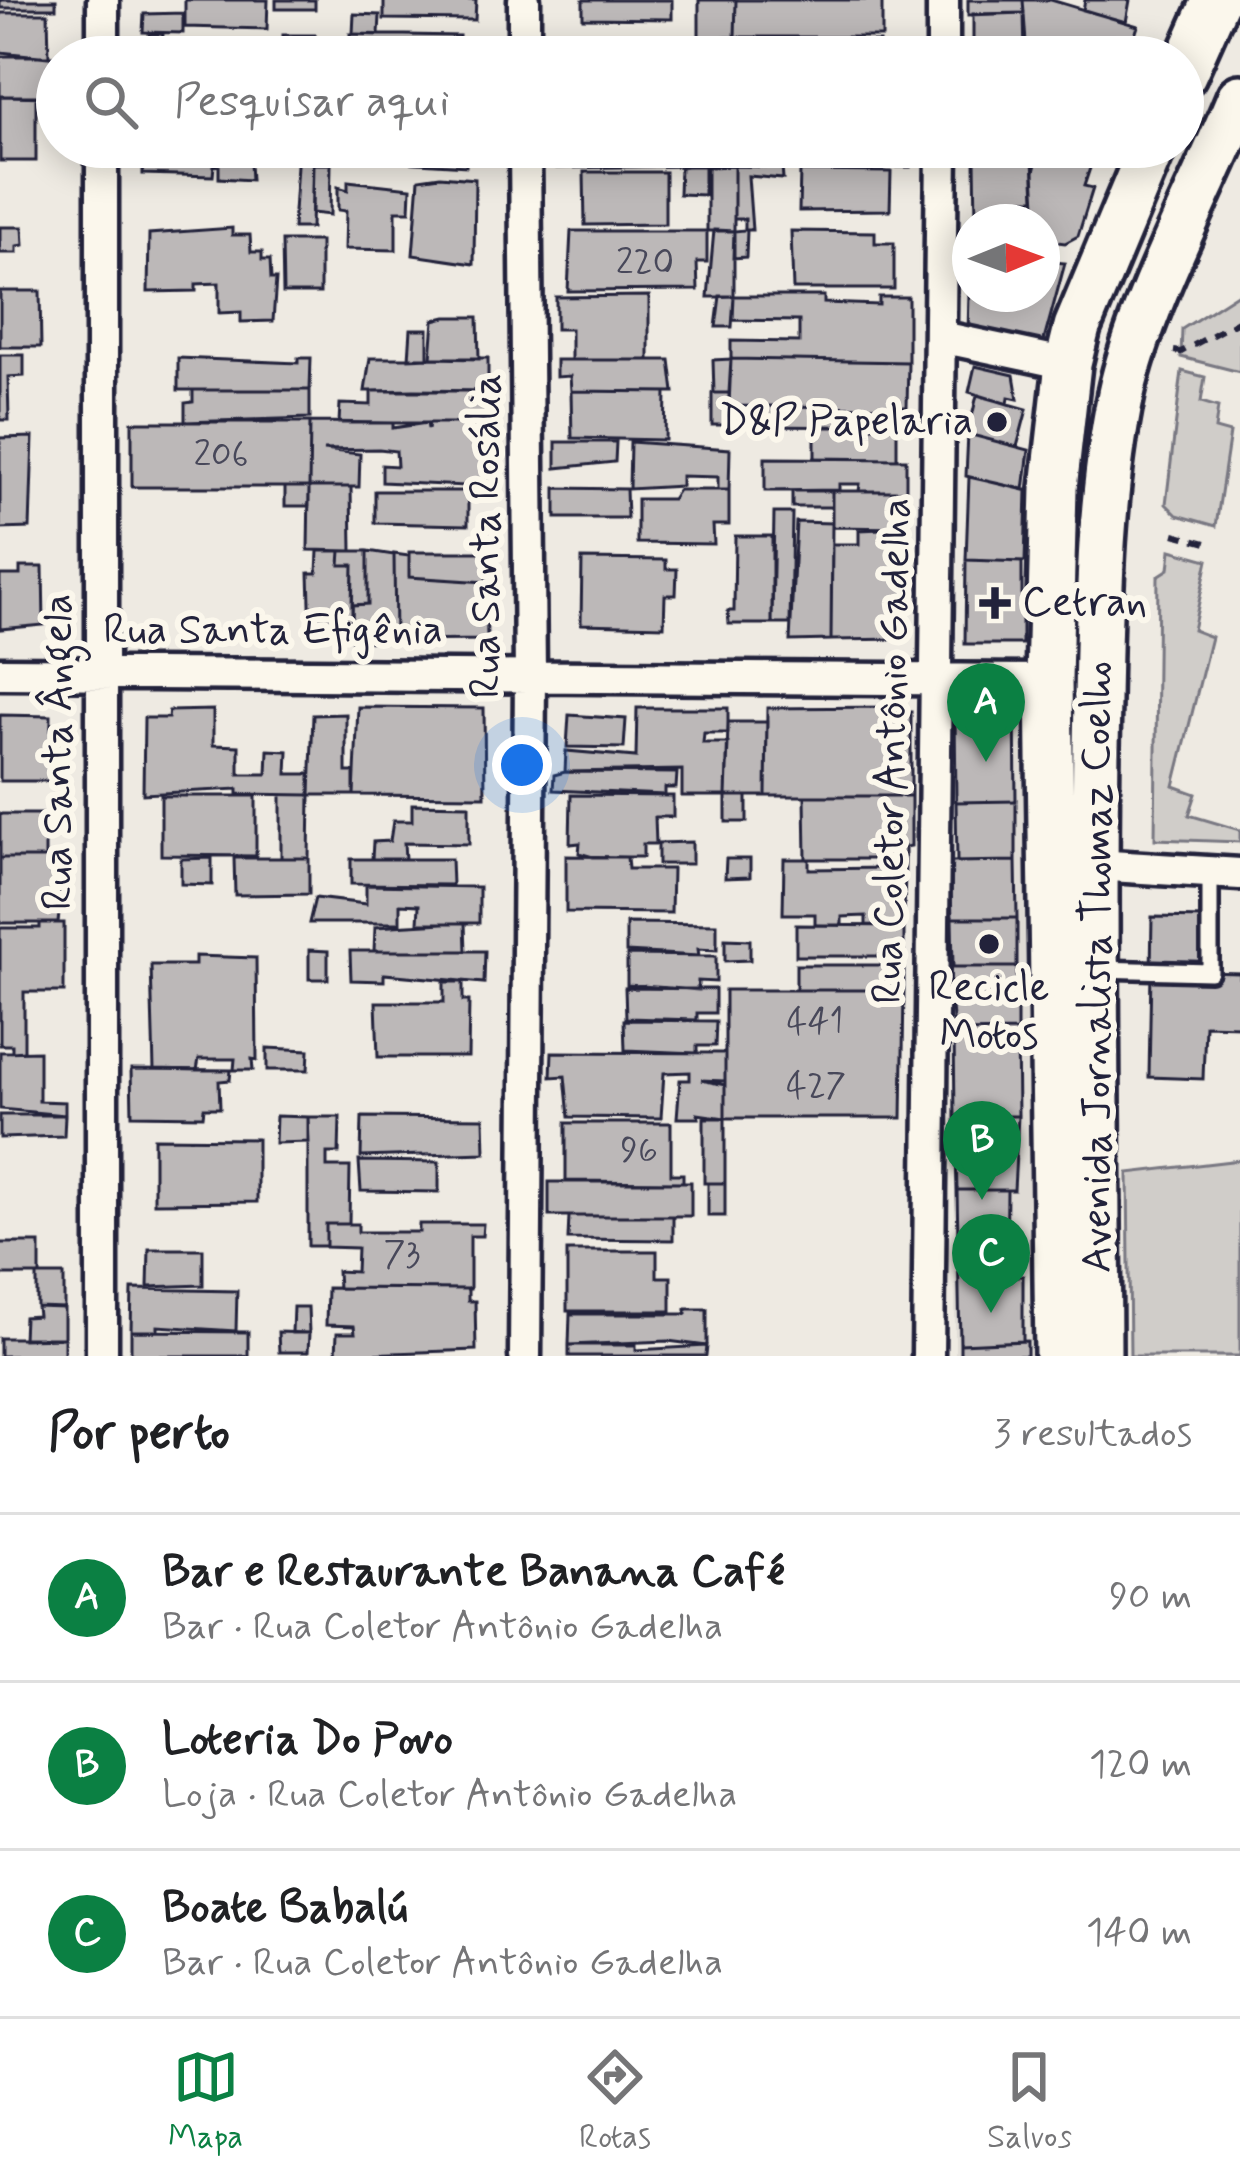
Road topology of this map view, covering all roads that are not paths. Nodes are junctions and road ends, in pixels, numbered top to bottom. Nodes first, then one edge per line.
1 (103, 0) edge
2 (524, 0) edge
3 (943, 0) edge
4 (1216, 0) edge
5 (103, 36) edge
6 (524, 36) edge
7 (943, 36) edge
8 (1200, 36) edge
9 (1240, 98) edge
10 (102, 168) edge
11 (525, 168) edge
12 (942, 168) edge
13 (1143, 168) edge
14 (940, 338) junction
15 (1067, 364) junction
16 (101, 672) junction
17 (0, 673) edge
18 (530, 675) junction
19 (936, 676) junction
20 (1049, 680) junction
21 (1094, 865) junction
22 (1225, 873) edge
23 (1095, 968) junction
24 (102, 1356) edge
25 (525, 1356) edge
26 (928, 1356) edge
27 (1058, 1356) edge
28 (1098, 1356) edge

1 - 5 street
2 - 6 street
3 - 7 street
4 - 8 main road
9 - 21 main road, Avenida Jornalista Thomaz Coelho
10 - 16 street, Rua Santa Ângela
11 - 18 street, Rua Santa Rosália
12 - 14 street, Rua Coletor Antônio Gadelha
13 - 15 main road, Avenida Jornalista Thomaz Coelho
14 - 15 street
14 - 19 street, Rua Coletor Antônio Gadelha
15 - 20 main road, Avenida Jornalista Thomaz Coelho
16 - 17 street, Rua Santa Efigênia
16 - 18 street, Rua Santa Efigênia
16 - 24 street, Rua Santa Ângela
18 - 19 street, Rua Santa Efigênia
18 - 25 street, Rua Santa Rosália
19 - 20 street, Rua Santa Efigênia
19 - 26 street, Rua Coletor Antônio Gadelha
20 - 27 main road, Avenida Jornalista Thomaz Coelho
21 - 22 street
21 - 23 main road, Avenida Jornalista Thomaz Coelho
22 - 23 lane
23 - 28 main road, Avenida Jornalista Thomaz Coelho

